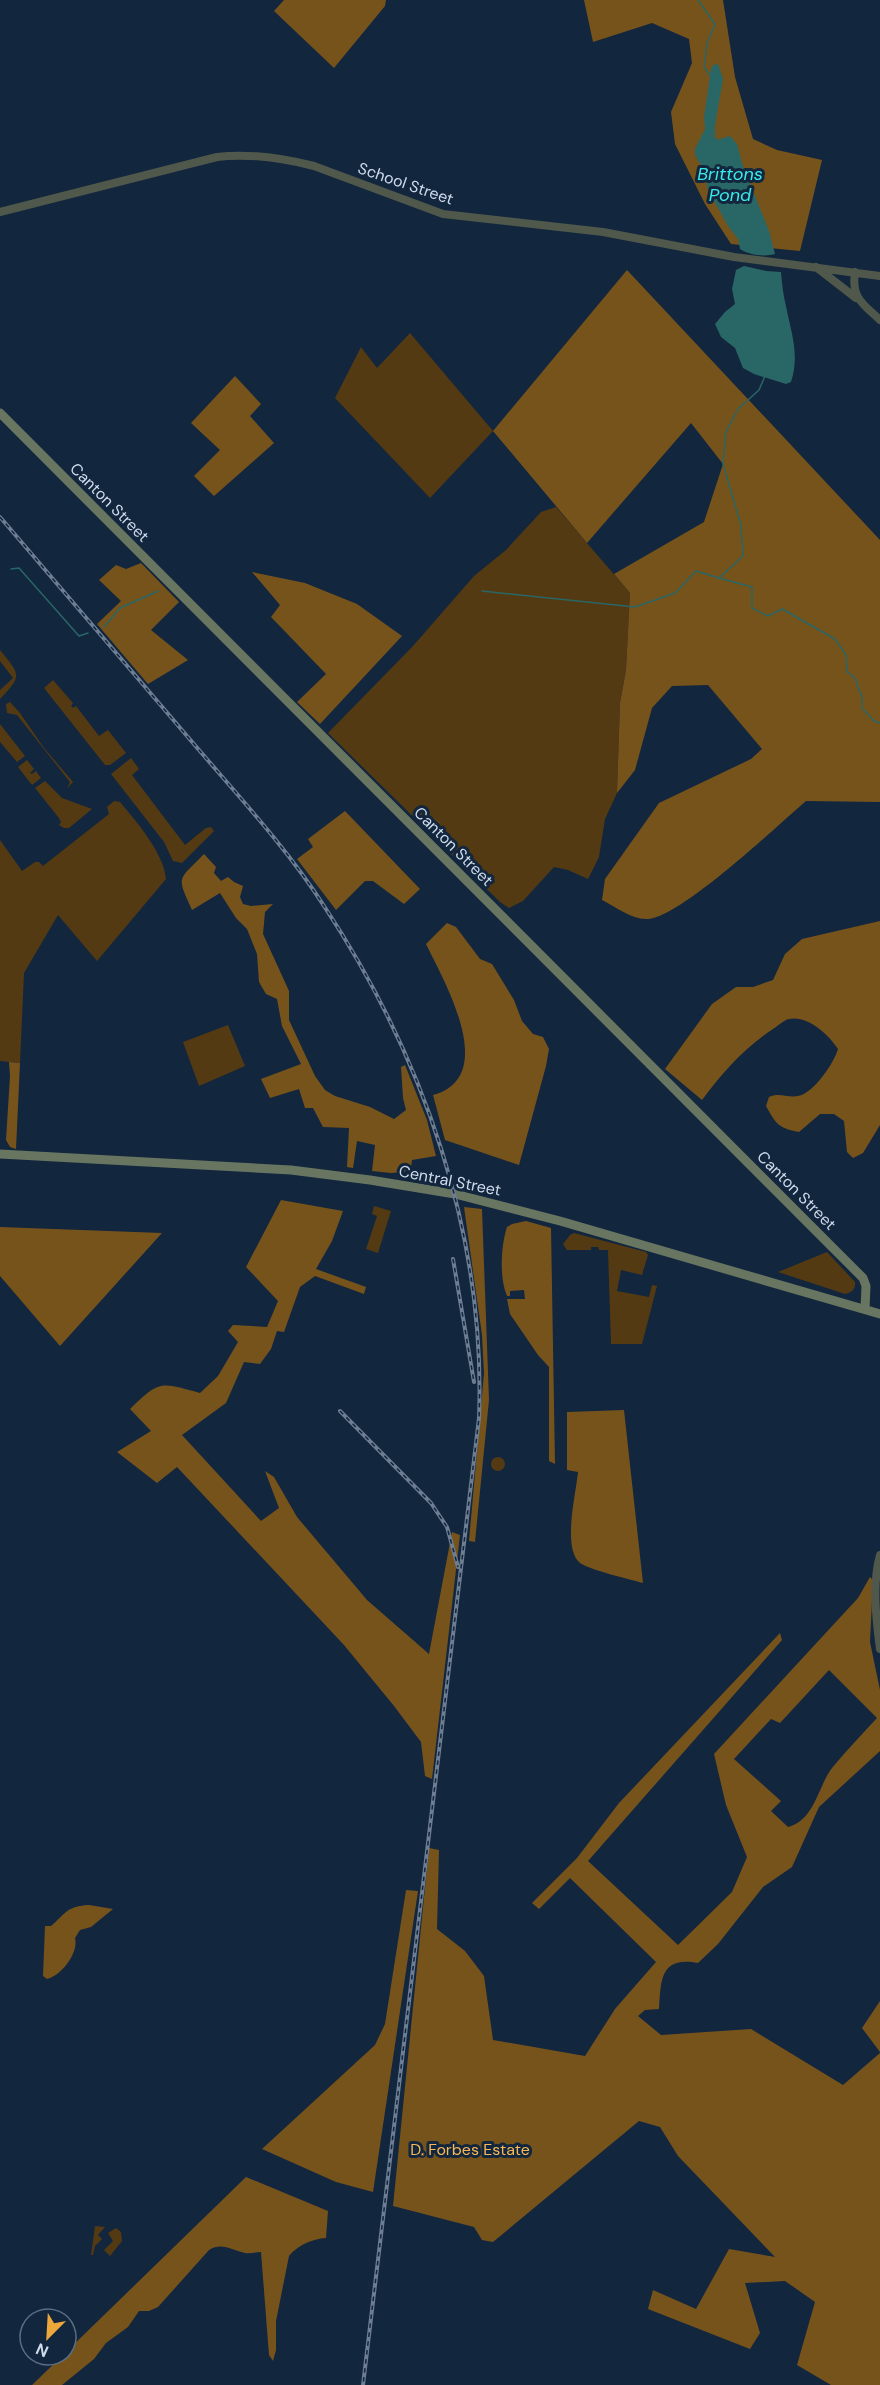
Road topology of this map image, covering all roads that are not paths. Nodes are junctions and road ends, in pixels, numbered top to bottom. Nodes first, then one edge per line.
1 (0, 212) edge
2 (816, 267) junction
3 (855, 272) junction
4 (880, 276) edge
5 (860, 301) junction
6 (880, 320) edge
7 (0, 413) edge
8 (0, 1154) edge
9 (865, 1309) junction
10 (880, 1314) edge
11 (880, 1554) edge
12 (880, 1649) edge

1 - 2 street, School Street
2 - 3 street, School Street
2 - 5 street
3 - 4 street, School Street
3 - 5 street
5 - 6 street
7 - 9 main road, Canton Street
8 - 9 main road, Central Street
9 - 10 main road, Central Street
11 - 12 street

